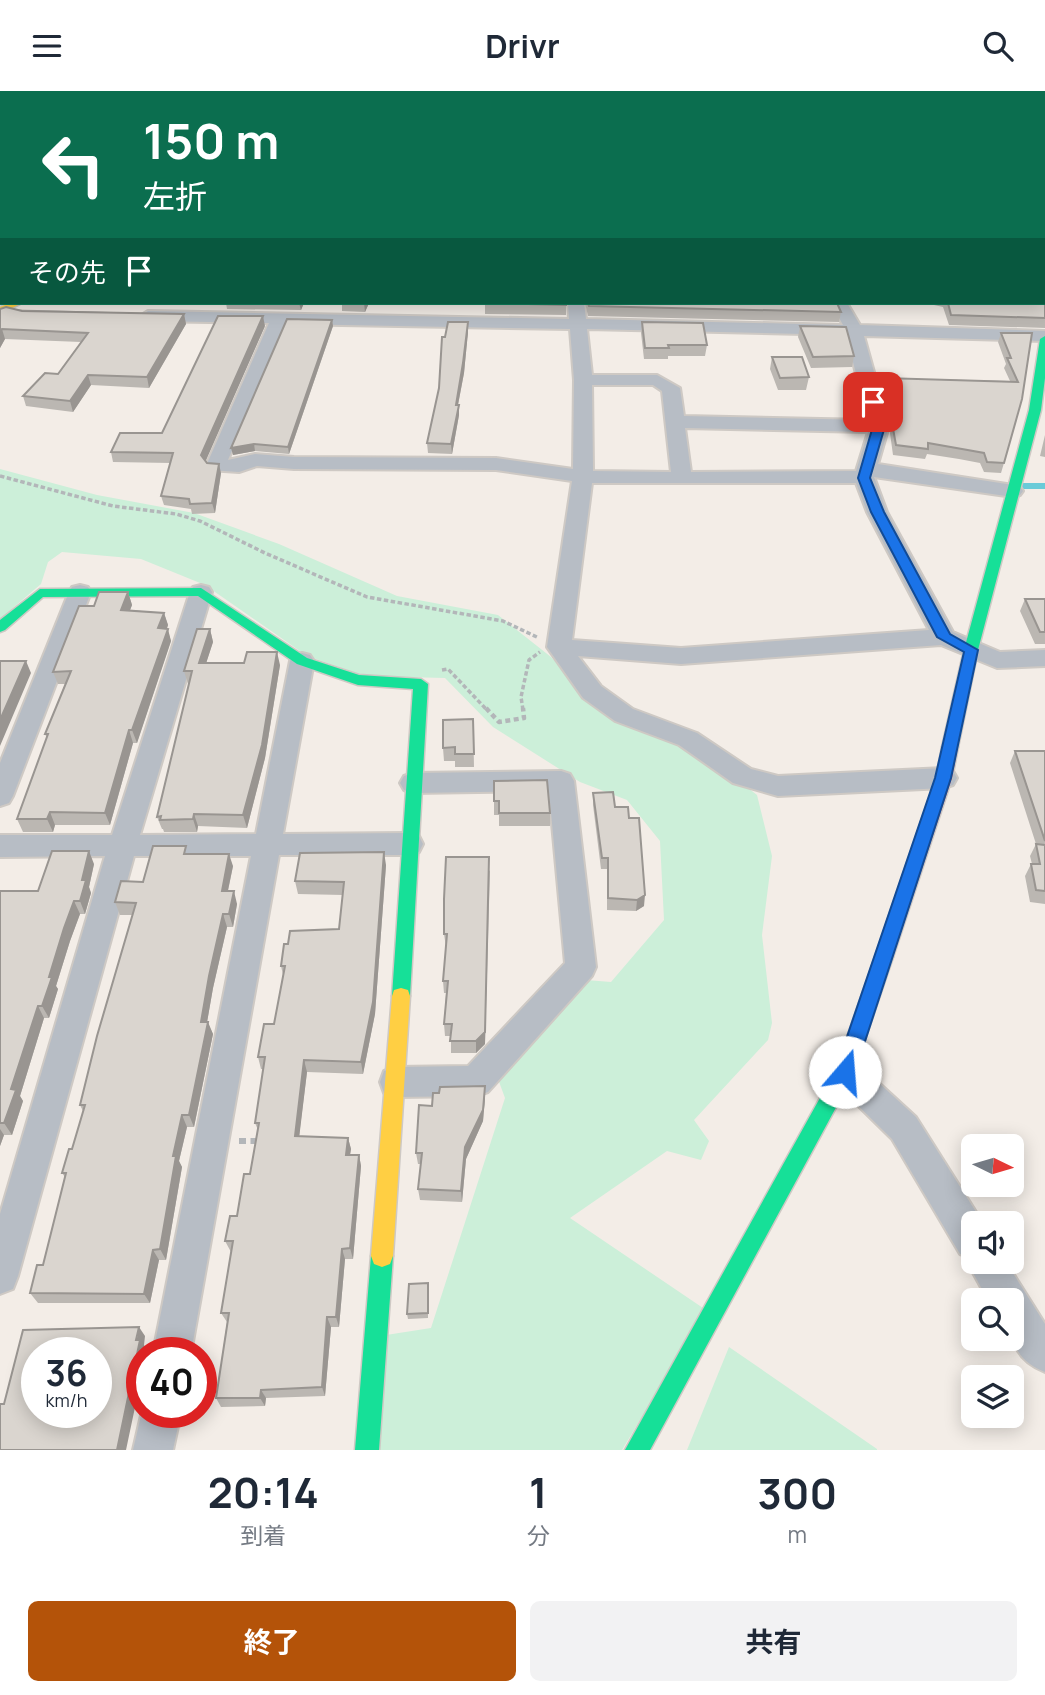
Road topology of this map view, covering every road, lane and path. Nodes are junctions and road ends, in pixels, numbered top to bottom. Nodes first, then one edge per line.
1 (576, 305) edge
2 (840, 305) edge
3 (711, 307) edge
4 (132, 315) edge
5 (281, 318) junction
6 (576, 325) junction
7 (713, 327) junction
8 (853, 328) junction
9 (1045, 337) edge
10 (583, 380) junction
11 (676, 422) junction
12 (879, 426) junction
13 (866, 473) junction
14 (583, 475) junction
15 (0, 476) edge
16 (682, 478) junction
17 (1013, 491) junction
18 (80, 591) junction
19 (201, 592) junction
20 (0, 627) edge
21 (944, 637) junction
22 (552, 647) junction
23 (971, 650) junction
24 (1045, 658) edge
25 (302, 661) junction
26 (421, 684) junction
27 (943, 778) junction
28 (413, 783) junction
29 (0, 796) edge
30 (123, 844) junction
31 (409, 844) junction
32 (268, 845) junction
33 (0, 846) edge
34 (845, 1072) junction
35 (396, 1083) junction
36 (961, 1221) edge
37 (0, 1276) edge
38 (1024, 1325) edge
39 (175, 1337) edge
40 (1045, 1353) edge
41 (158, 1428) edge
42 (153, 1450) edge
43 (367, 1450) edge
44 (637, 1450) edge

1 - 6 street
2 - 8 street
3 - 7 street
4 - 5 street
5 - 6 street
5 - 14 street
6 - 7 street
6 - 10 street
7 - 8 street
8 - 9 street
8 - 12 street
9 - 17 street
10 - 11 street
10 - 14 street
11 - 12 street
11 - 16 street
12 - 13 street
13 - 16 street
13 - 17 street
13 - 21 street
14 - 16 street
14 - 22 street
15 - 22 path
17 - 23 street
18 - 19 street
18 - 20 street
18 - 29 street
19 - 25 street
19 - 30 street
21 - 22 street
21 - 23 street
22 - 26 path
22 - 27 street
23 - 24 street
23 - 27 street
25 - 26 street
25 - 32 street
26 - 28 street
27 - 34 street
28 - 31 street
28 - 35 street
30 - 32 street
30 - 33 street
30 - 37 street
31 - 32 street
31 - 35 street
32 - 39 street
34 - 36 street
34 - 44 street
35 - 43 street
38 - 40 street
41 - 42 street

